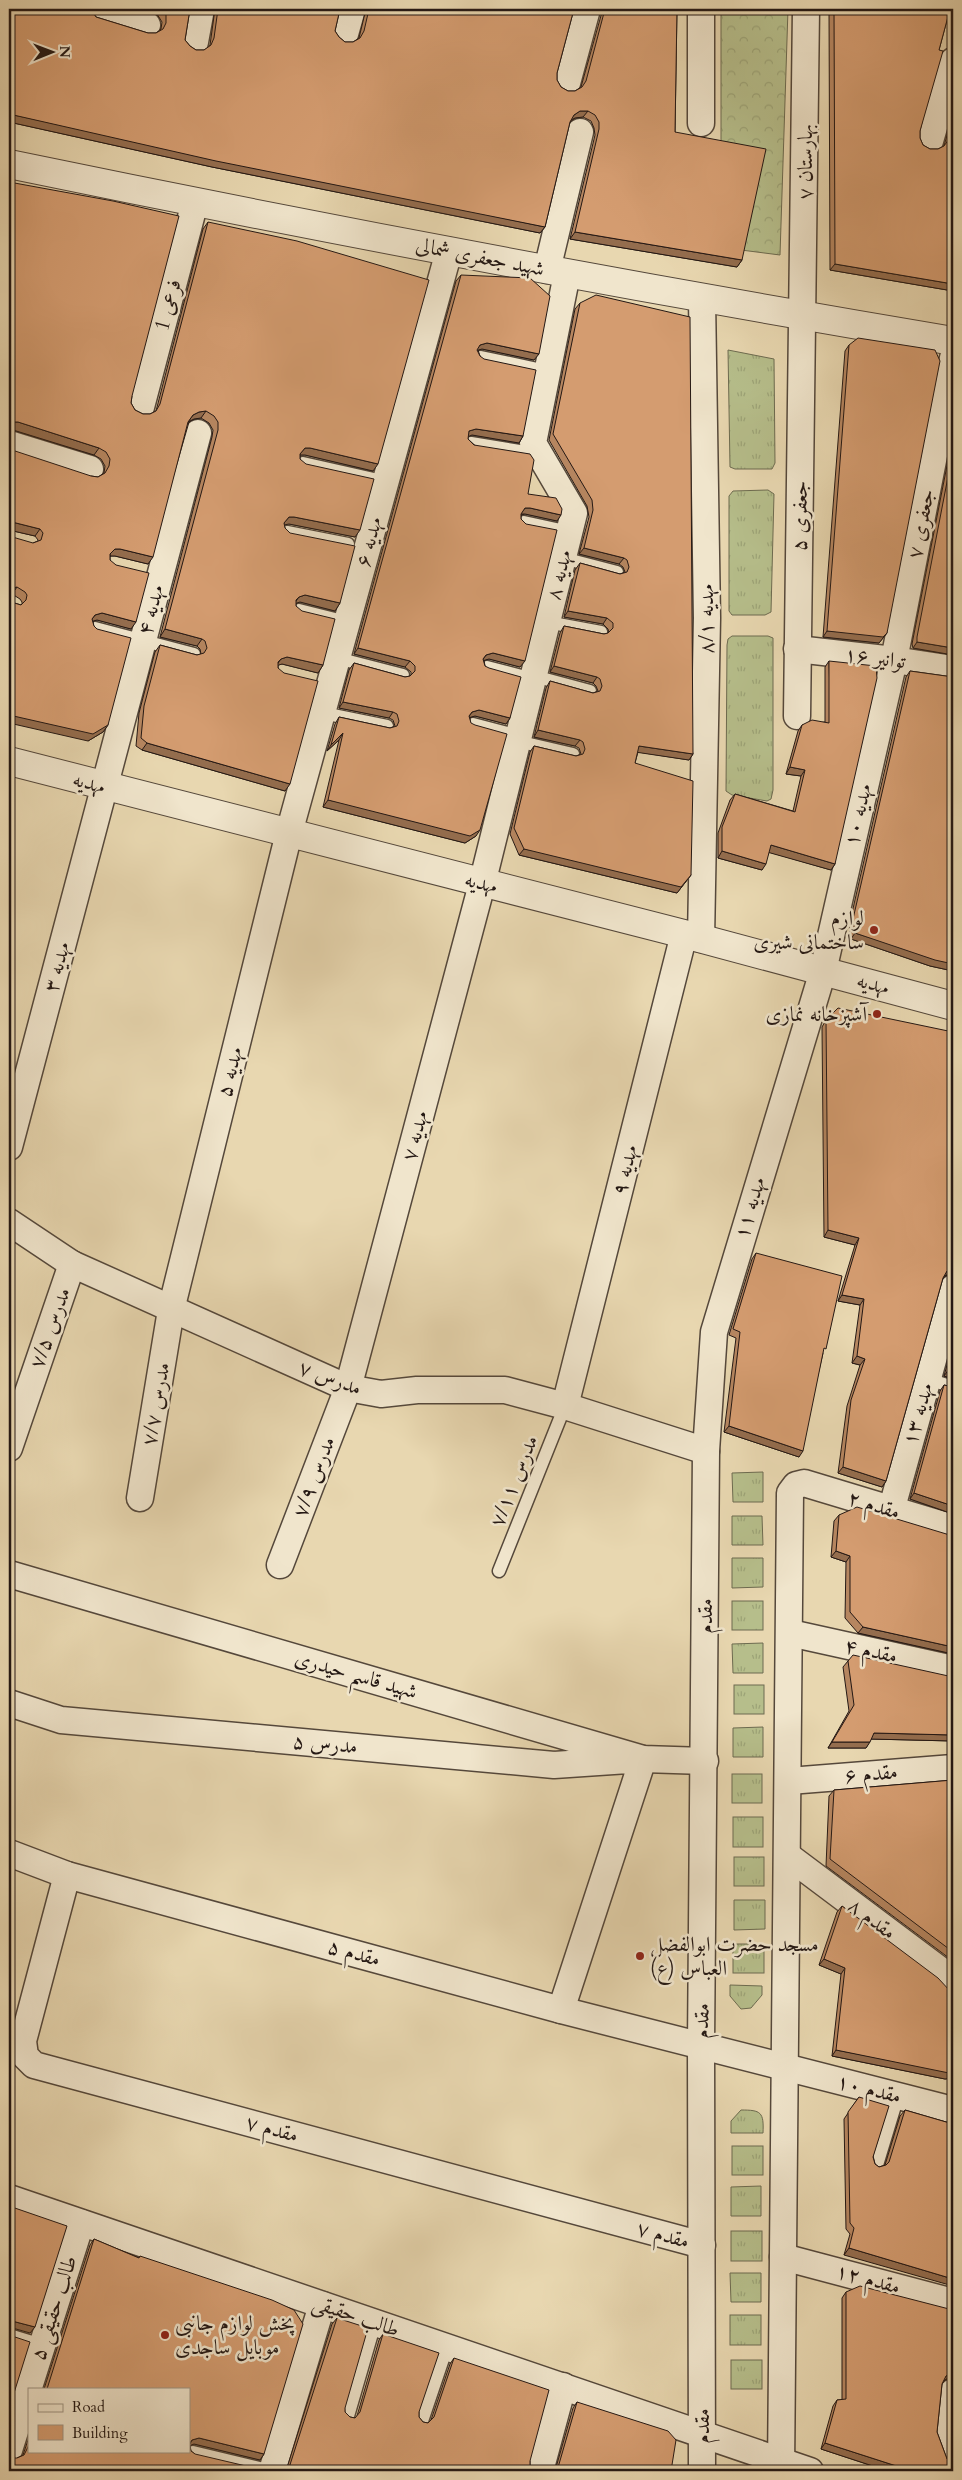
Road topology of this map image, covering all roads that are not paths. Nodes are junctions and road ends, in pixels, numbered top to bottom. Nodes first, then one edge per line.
1 (104, 9) edge
2 (201, 9) edge
3 (352, 9) edge
4 (587, 9) edge
5 (701, 9) edge
6 (806, 9) edge
7 (147, 25) dead end
8 (345, 34) dead end
9 (195, 42) dead end
10 (952, 69) edge
11 (567, 83) dead end
12 (701, 123) dead end
13 (940, 129) edge
14 (580, 132) dead end
15 (9, 164) edge
16 (195, 202) junction
17 (449, 252) junction
18 (557, 272) junction
19 (702, 299) junction
20 (804, 316) junction
21 (953, 341) edge
22 (481, 356) edge
23 (953, 358) edge
24 (547, 372) junction
25 (141, 407) dead end
26 (198, 432) dead end
27 (471, 443) edge
28 (9, 444) edge
29 (539, 454) junction
30 (303, 463) edge
31 (90, 469) dead end
32 (386, 482) junction
33 (524, 522) edge
34 (286, 532) edge
35 (570, 532) junction
36 (368, 548) junction
37 (563, 558) junction
38 (617, 572) edge
39 (299, 610) edge
40 (347, 622) junction
41 (547, 622) junction
42 (95, 628) edge
43 (601, 632) edge
44 (143, 641) junction
45 (797, 649) junction
46 (194, 654) edge
47 (337, 658) junction
48 (894, 660) junction
49 (487, 667) edge
50 (953, 669) edge
51 (403, 674) edge
52 (533, 677) junction
53 (590, 691) edge
54 (322, 713) junction
55 (798, 716) dead end
56 (473, 724) edge
57 (387, 726) edge
58 (518, 738) junction
59 (573, 754) edge
60 (9, 761) edge
61 (104, 787) junction
62 (289, 833) junction
63 (482, 884) junction
64 (692, 936) junction
65 (823, 971) junction
66 (953, 1006) edge
67 (9, 1147) edge
68 (9, 1222) edge
69 (72, 1264) junction
70 (953, 1288) edge
71 (171, 1310) junction
72 (928, 1379) junction
73 (953, 1387) edge
74 (348, 1388) junction
75 (565, 1406) junction
76 (9, 1448) edge
77 (706, 1451) junction
78 (140, 1498) dead end
79 (891, 1511) junction
80 (953, 1528) edge
81 (280, 1565) dead end
82 (499, 1571) dead end
83 (9, 1574) edge
84 (790, 1633) junction
85 (953, 1669) edge
86 (9, 1703) edge
87 (643, 1759) junction
88 (705, 1761) junction
89 (953, 1768) edge
90 (789, 1781) junction
91 (9, 1853) edge
92 (788, 1856) junction
93 (67, 1875) junction
94 (950, 1971) edge
95 (561, 2010) junction
96 (702, 2046) junction
97 (784, 2068) junction
98 (898, 2096) junction
99 (953, 2110) edge
100 (877, 2165) edge
101 (9, 2198) edge
102 (81, 2223) junction
103 (702, 2245) junction
104 (783, 2257) junction
105 (953, 2302) edge
106 (322, 2305) junction
107 (375, 2323) junction
108 (9, 2335) edge
109 (42, 2345) junction
110 (447, 2347) junction
111 (563, 2386) junction
112 (28, 2388) edge
113 (28, 2390) edge
114 (953, 2392) edge
115 (348, 2416) edge
116 (422, 2421) edge
117 (703, 2434) junction
118 (9, 2450) edge
119 (193, 2452) edge
120 (953, 2455) edge
121 (781, 2467) edge
122 (272, 2471) edge
123 (540, 2471) edge
124 (702, 2471) edge
125 (810, 2471) edge

1 - 7 street
2 - 9 street
3 - 8 street
4 - 11 street
5 - 12 street
6 - 20 street, بهارستان ۷
10 - 13 street
14 - 18 street, مهدیه ۸
15 - 16 street, شهید جعفری شمالی
16 - 17 street, شهید جعفری شمالی
16 - 25 street, فرعی 1
17 - 18 street, شهید جعفری شمالی
17 - 32 street, مهدیه ۶
18 - 19 street, شهید جعفری شمالی
18 - 24 street, مهدیه ۸
19 - 20 street, شهید جعفری شمالی
19 - 64 street, مهدیه ۸/۱
20 - 21 street, شهید جعفری شمالی
20 - 45 street, جعفری ۵
22 - 24 lane
23 - 48 street, جعفری ۷
24 - 29 street, مهدیه ۸
26 - 44 street, مهدیه ۴
27 - 29 lane
28 - 31 street
29 - 35 street, مهدیه ۸
30 - 32 lane
32 - 36 street, مهدیه ۶
33 - 35 lane
34 - 36 lane
35 - 37 street, مهدیه ۸
36 - 40 street, مهدیه ۶
37 - 38 lane
37 - 41 street, مهدیه ۸
39 - 40 lane
40 - 47 street, مهدیه ۶
41 - 43 lane
41 - 52 street, مهدیه ۸
42 - 44 lane
44 - 46 lane
44 - 61 street, مهدیه ۴
45 - 48 street, توانیر ۱۶
45 - 55 street, جعفری ۵
47 - 51 lane
47 - 54 street, مهدیه ۶
48 - 50 street, توانیر ۱۶
48 - 65 street, مهدیه ۱۰
49 - 52 lane
52 - 53 lane
52 - 58 street, مهدیه ۸
54 - 57 lane
54 - 62 street, مهدیه ۶
56 - 58 lane
58 - 59 lane
58 - 63 street, مهدیه ۸
60 - 61 street, مهدیه
61 - 62 street, مهدیه
61 - 67 street, مهدیه ۳
62 - 63 street, مهدیه
62 - 71 street, مهدیه ۵
63 - 64 street, مهدیه
63 - 74 street, مهدیه ۷
64 - 65 street, مهدیه
64 - 75 street, مهدیه ۹
65 - 66 street, مهدیه
65 - 77 street, مهدیه ۱۱
68 - 69 street, مدرس ۷
69 - 71 street, مدرس ۷
69 - 76 street, مدرس ۷/۵
70 - 72 street, مهدیه ۱۳
71 - 74 street, مدرس ۷
71 - 78 street, مدرس ۷/۷
72 - 73 lane
72 - 79 street, مهدیه ۱۳
74 - 75 street, مدرس ۷
74 - 81 street, مدرس ۷/۹
75 - 77 street, مدرس ۷
75 - 82 lane, مدرس ۷/۱۱
77 - 88 street, مقدم
79 - 80 street, مقدم ۲
79 - 84 street, مقدم ۲
83 - 87 street, شهید قاسم حیدری
84 - 85 street, مقدم ۴
84 - 90 street
86 - 87 street, مدرس ۵
87 - 88 street, شهید قاسم حیدری
87 - 95 street
88 - 96 street, مقدم
89 - 90 street, مقدم ۶
90 - 92 street
91 - 93 street, مقدم ۵
92 - 94 street, مقدم ۸
92 - 97 street
93 - 95 street, مقدم ۵
93 - 103 street, مقدم ۷
95 - 96 street, مقدم ۵
96 - 97 street, مقدم ۱۰
96 - 103 street, مقدم
97 - 98 street, مقدم ۱۰
97 - 104 street
98 - 99 street, مقدم ۱۰
98 - 100 lane
101 - 102 street, طالب حقیقی
102 - 106 street, طالب حقیقی
102 - 109 street, طالب حقیقی ۵
103 - 117 street, مقدم
104 - 105 street, مقدم ۱۲
104 - 121 street
106 - 107 street, طالب حقیقی
106 - 122 street
107 - 110 street, طالب حقیقی
107 - 115 lane
108 - 109 lane
109 - 112 street, طالب حقیقی ۵
110 - 111 street, طالب حقیقی
110 - 116 lane
111 - 117 street, طالب حقیقی
111 - 123 street
113 - 118 street, طالب حقیقی ۵
114 - 120 street
117 - 121 street, طالب حقیقی
117 - 124 street, مقدم
119 - 122 lane
121 - 125 street, طالب حقیقی

